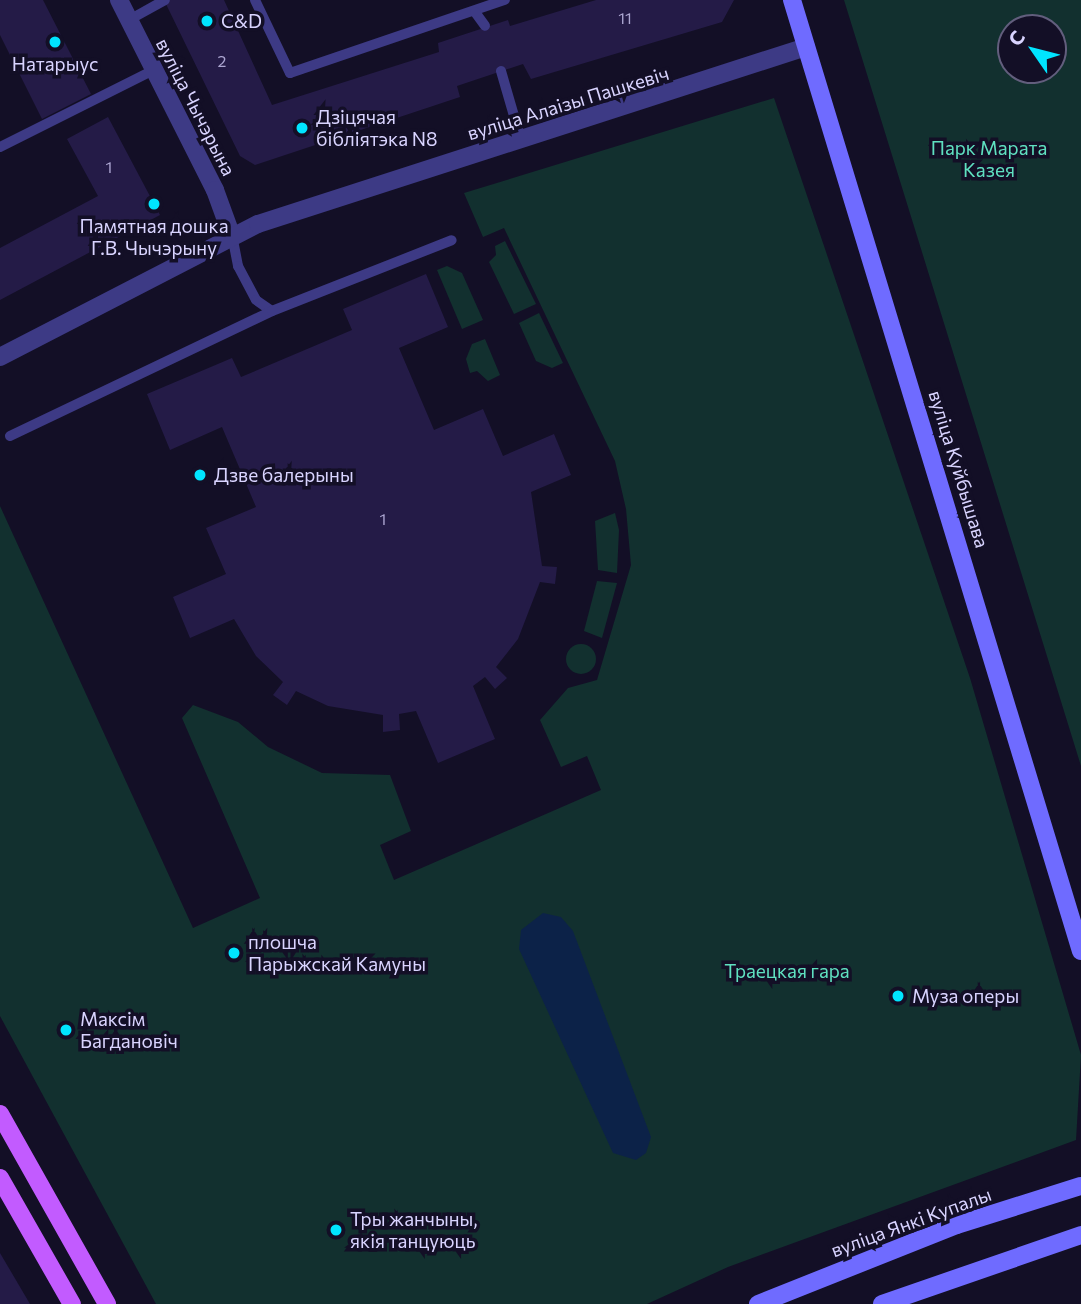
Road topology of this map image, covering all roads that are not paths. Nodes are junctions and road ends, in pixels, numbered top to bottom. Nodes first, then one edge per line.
1 (119, 0) edge
2 (164, 0) edge
3 (255, 0) edge
4 (505, 0) edge
5 (792, 0) edge
6 (475, 12) junction
7 (129, 20) junction
8 (485, 26) dead end
9 (806, 47) junction
10 (152, 71) junction
11 (501, 71) dead end
12 (521, 140) junction
13 (0, 148) edge
14 (232, 234) junction
15 (452, 240) dead end
16 (272, 311) junction
17 (0, 357) edge
18 (10, 436) dead end
19 (1081, 951) edge
20 (0, 1114) edge
21 (0, 1178) edge
22 (1081, 1186) edge
23 (1081, 1235) edge
24 (789, 1298) edge
25 (72, 1304) edge
26 (107, 1304) edge
27 (758, 1304) edge
28 (882, 1304) edge

1 - 7 street, вуліца Чычэрына
2 - 7 lane
3 - 6 lane
4 - 6 lane
5 - 9 main road, вуліца Куйбышава
6 - 8 lane
7 - 10 street, вуліца Чычэрына
9 - 12 street, вуліца Алаізы Пашкевіч
9 - 19 main road, вуліца Куйбышава
10 - 13 lane
10 - 14 street, вуліца Чычэрына
11 - 12 lane
12 - 14 street, вуліца Алаізы Пашкевіч
14 - 16 lane
14 - 17 street, вуліца Алаізы Пашкевіч
15 - 16 lane
16 - 18 lane
20 - 26 main road
21 - 25 main road
22 - 24 main road, вуліца Янкі Купалы
23 - 28 main road
24 - 27 main road, вуліца Янкі Купалы

